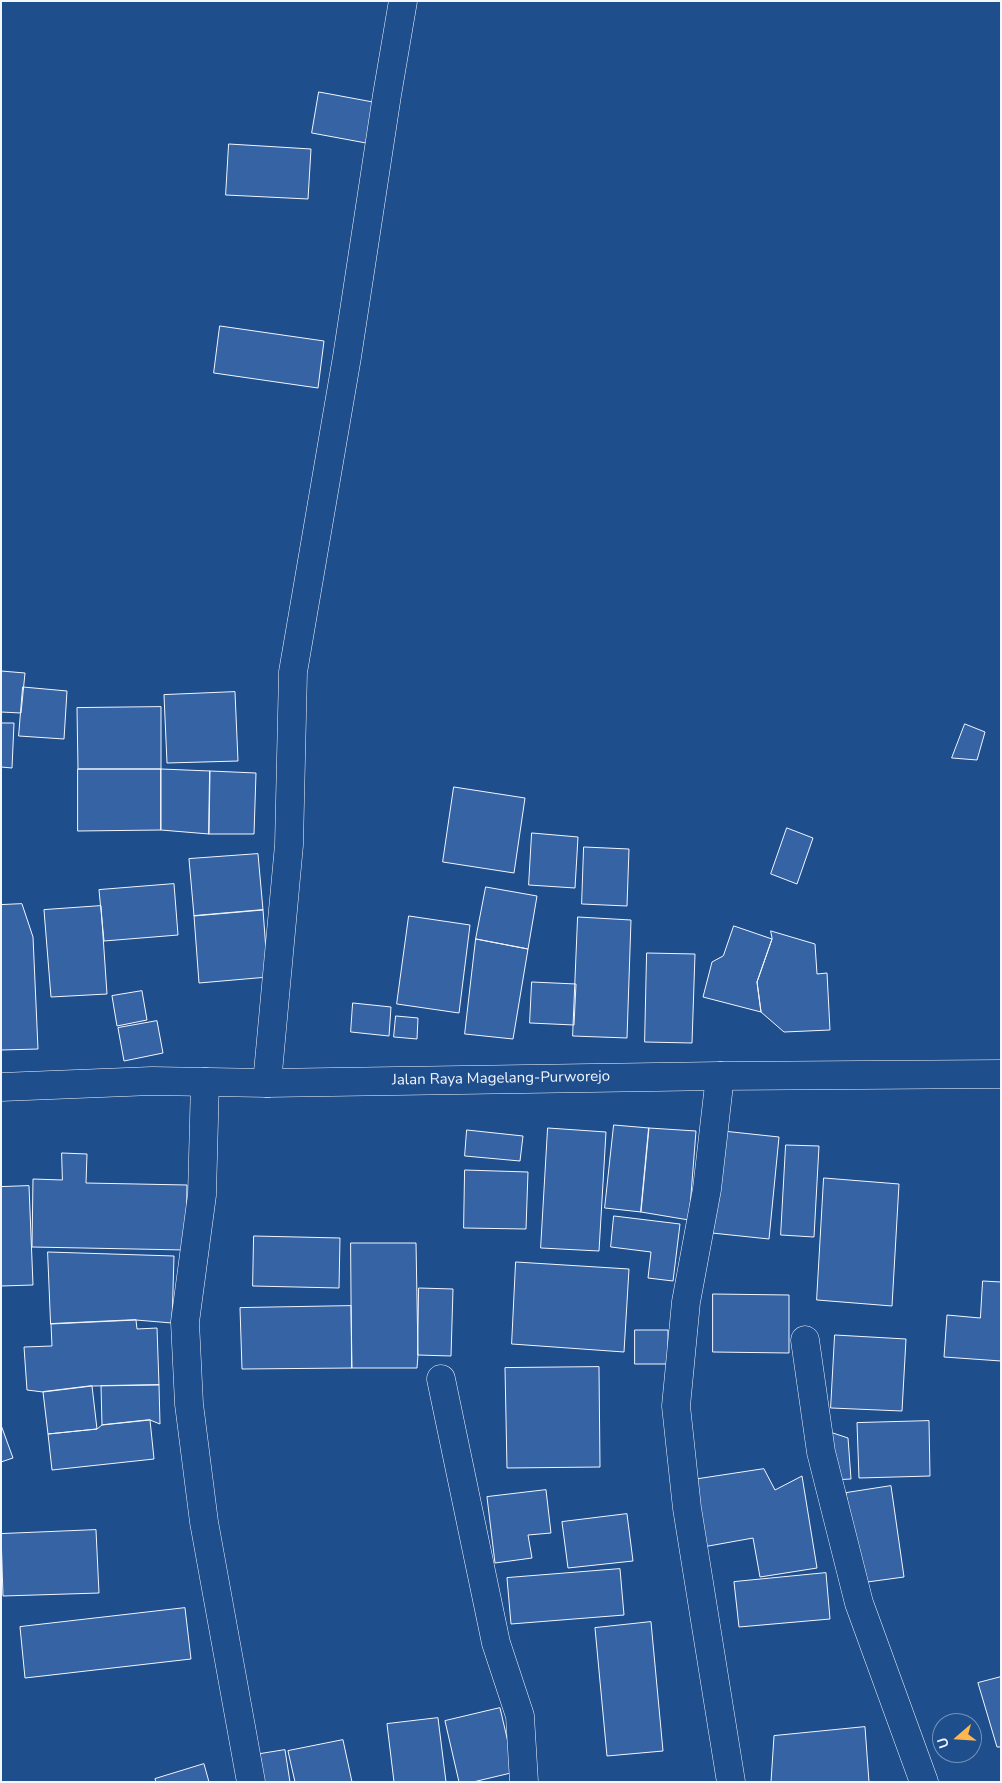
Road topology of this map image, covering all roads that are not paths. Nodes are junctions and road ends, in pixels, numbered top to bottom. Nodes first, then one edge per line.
1 (403, 1) edge
2 (1001, 1074) edge
3 (720, 1076) junction
4 (205, 1082) junction
5 (267, 1083) junction
6 (1, 1087) edge
7 (806, 1340) dead end
8 (441, 1379) dead end
9 (251, 1782) edge
10 (524, 1782) edge
11 (731, 1782) edge
12 (924, 1782) edge

1 - 5 street
2 - 3 street, Jalan Raya Magelang-Purworejo
3 - 5 street, Jalan Raya Magelang-Purworejo
3 - 11 street
4 - 5 street, Jalan Raya Magelang-Purworejo
4 - 6 street, Jalan Raya Magelang-Purworejo
4 - 9 street
7 - 12 street
8 - 10 street

